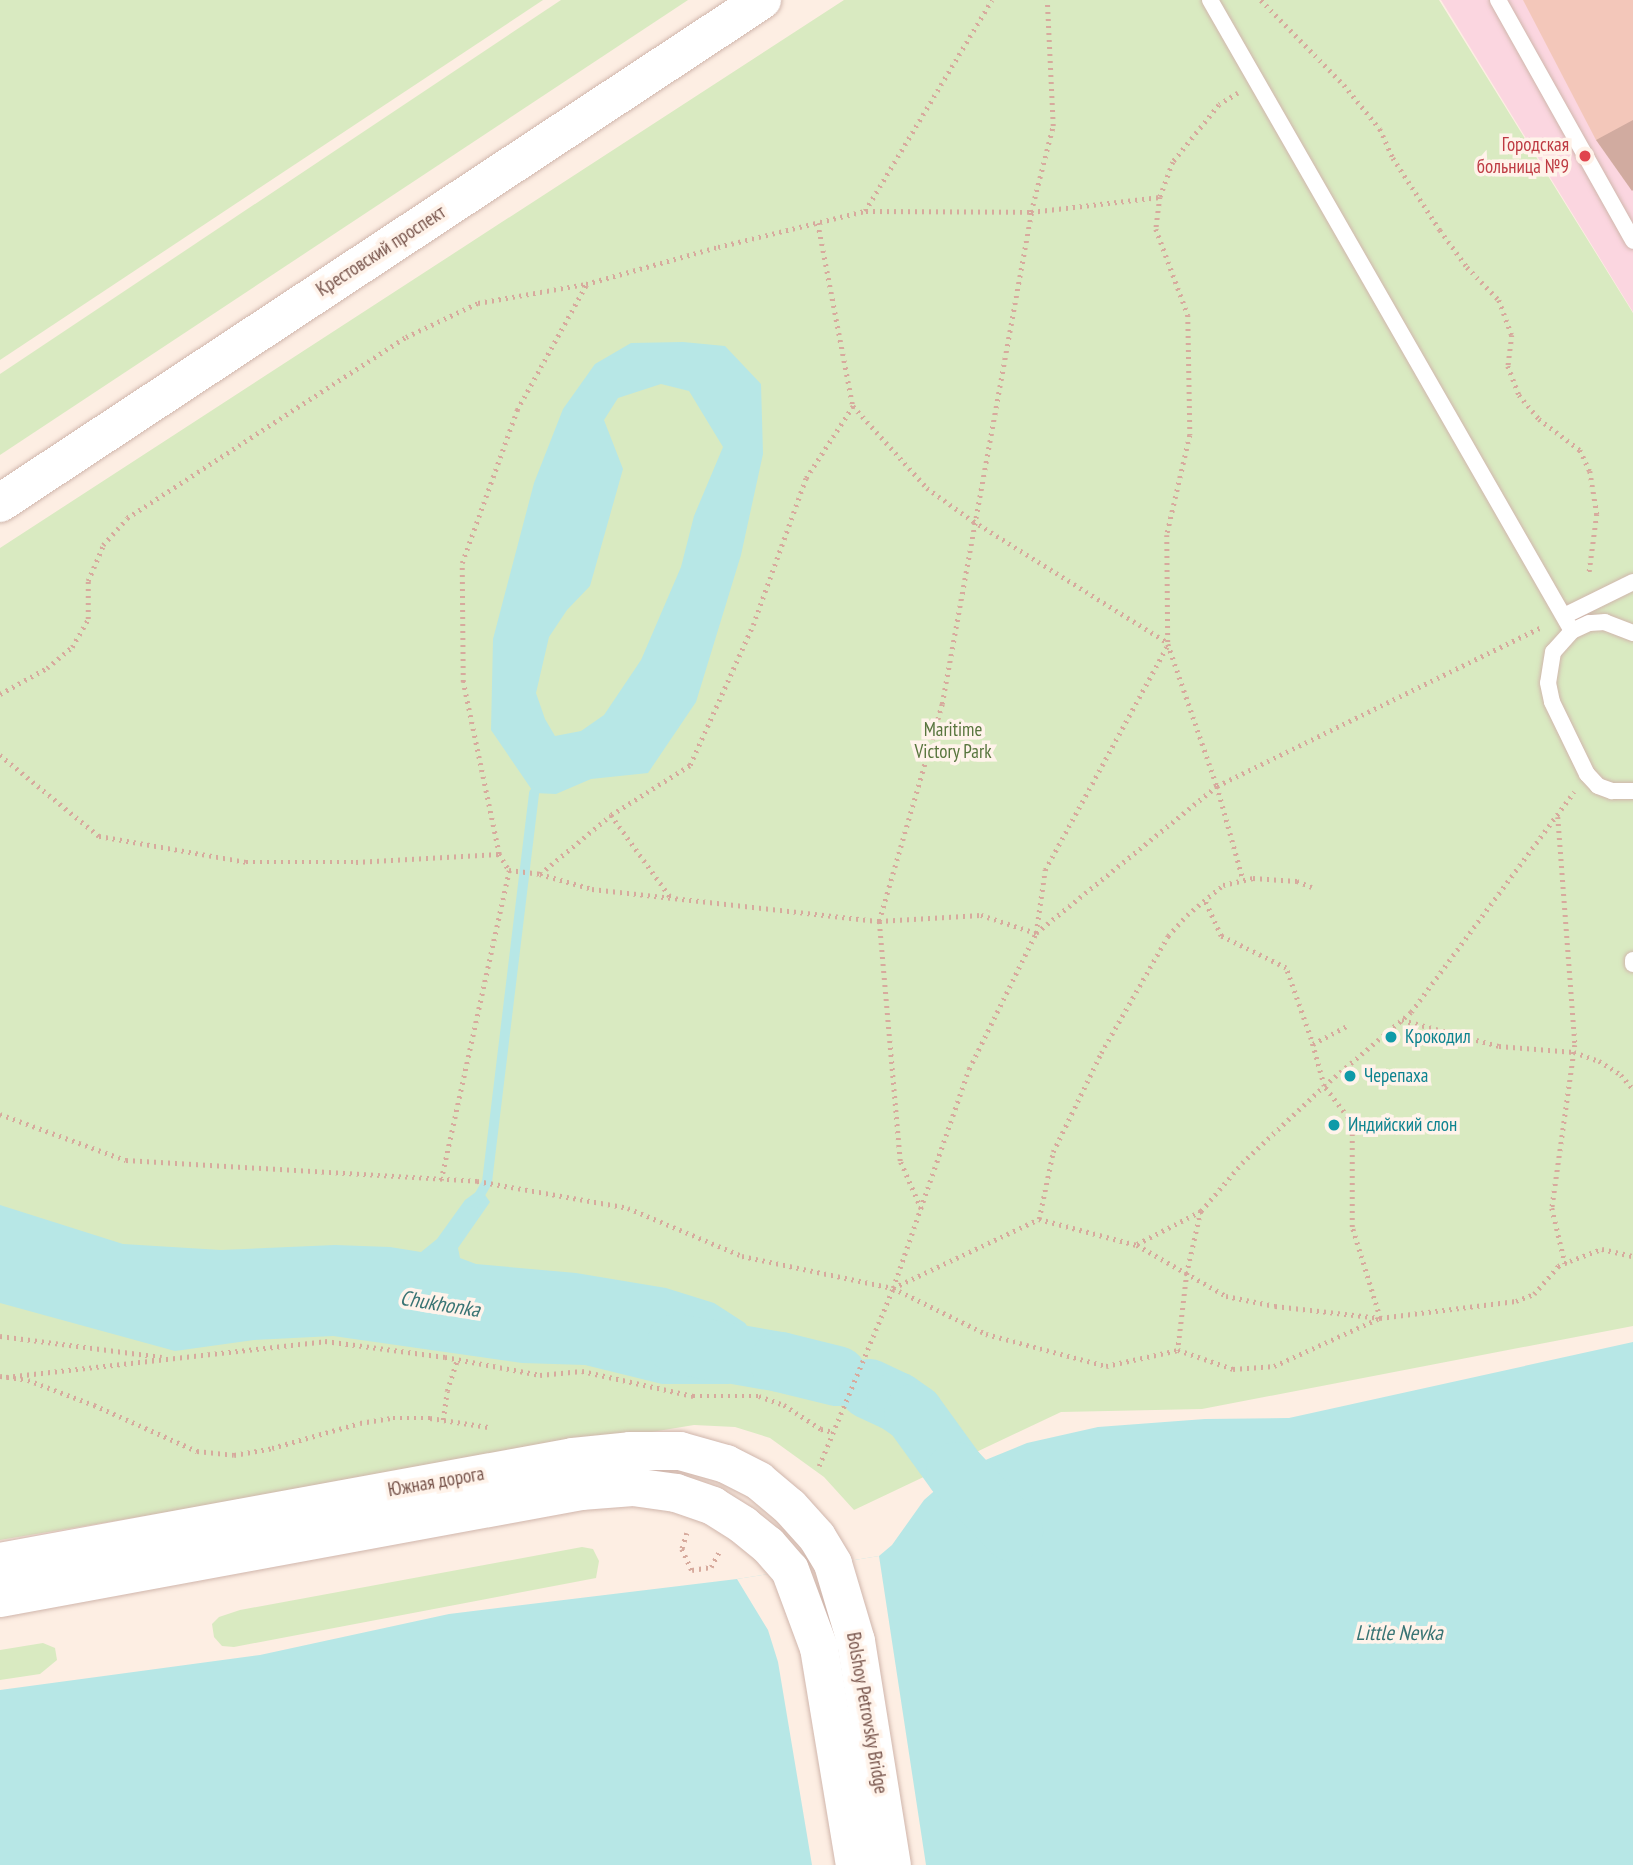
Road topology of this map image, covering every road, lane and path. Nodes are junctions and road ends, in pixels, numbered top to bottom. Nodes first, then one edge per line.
1 (762, 0) edge
2 (992, 0) edge
3 (1047, 0) edge
4 (1210, 0) edge
5 (1261, 0) edge
6 (1498, 0) edge
7 (1256, 80) junction
8 (1160, 197) junction
9 (865, 211) junction
10 (1031, 212) junction
11 (818, 223) junction
12 (1633, 241) edge
13 (586, 284) junction
14 (853, 406) junction
15 (0, 503) edge
16 (973, 521) junction
17 (1633, 582) edge
18 (1571, 612) junction
19 (1572, 631) junction
20 (1633, 633) edge
21 (1168, 644) junction
22 (0, 694) edge
23 (0, 755) edge
24 (1587, 774) junction
25 (1217, 786) junction
26 (1633, 790) edge
27 (611, 814) junction
28 (1558, 816) junction
29 (499, 855) junction
30 (509, 870) junction
31 (540, 874) junction
32 (1243, 879) junction
33 (1312, 887) dead end
34 (671, 898) junction
35 (1204, 899) junction
36 (879, 921) junction
37 (1036, 933) junction
38 (1402, 1020) junction
39 (1348, 1026) dead end
40 (1312, 1044) junction
41 (1574, 1052) junction
42 (1324, 1086) junction
43 (1633, 1089) edge
44 (0, 1114) edge
45 (441, 1180) junction
46 (921, 1209) junction
47 (1201, 1211) junction
48 (1039, 1219) junction
49 (1137, 1245) junction
50 (1633, 1256) edge
51 (1565, 1263) junction
52 (1187, 1273) junction
53 (892, 1288) junction
54 (1380, 1318) junction
55 (0, 1336) edge
56 (1178, 1350) junction
57 (170, 1358) junction
58 (457, 1360) junction
59 (3, 1376) edge
60 (443, 1420) junction
61 (488, 1427) dead end
62 (833, 1432) junction
63 (819, 1466) dead end
64 (684, 1542) dead end
65 (717, 1556) dead end
66 (0, 1562) edge
67 (833, 1564) joint
68 (790, 1570) joint
69 (0, 1598) edge
70 (855, 1865) edge
71 (892, 1865) edge

1 - 15 street, Крестовский проспект
2 - 9 path
3 - 10 path
4 - 7 lane
5 - 18 path
6 - 12 lane
7 - 8 path
7 - 18 lane
8 - 10 path
8 - 21 path
9 - 10 path
9 - 11 path
10 - 16 path
11 - 13 path
11 - 14 path
13 - 22 path
13 - 29 path
14 - 16 path
14 - 27 path
16 - 21 path
16 - 36 path
17 - 18 lane
18 - 19 lane
18 - 25 path
19 - 20 lane
19 - 24 lane
21 - 25 path
21 - 37 path
23 - 29 path
24 - 26 lane
24 - 28 path
25 - 32 path
25 - 37 path
27 - 31 path
27 - 34 path
28 - 38 path
28 - 41 path
29 - 30 path
30 - 31 path
30 - 45 path
31 - 34 path
32 - 33 path
32 - 35 path
34 - 36 path
35 - 40 path
35 - 48 path
36 - 37 path
36 - 46 path
37 - 46 path
38 - 41 path
38 - 42 path
39 - 40 path
40 - 42 path
41 - 43 path
41 - 51 path
42 - 47 path
42 - 54 path
44 - 45 path
45 - 53 path
46 - 53 path
47 - 49 path
47 - 52 path
48 - 49 path
48 - 53 path
49 - 52 path
50 - 51 path
51 - 54 path
52 - 54 path
52 - 56 path
53 - 56 path
53 - 62 path
54 - 56 path
55 - 57 path
57 - 58 path
57 - 59 path
58 - 60 path
58 - 62 path
59 - 60 path
60 - 61 path
62 - 63 path
64 - 65 path
66 - 67 street, Южная дорога
67 - 71 street, Bolshoy Petrovsky Bridge
68 - 69 street, Южная дорога
68 - 70 street, Bolshoy Petrovsky Bridge

